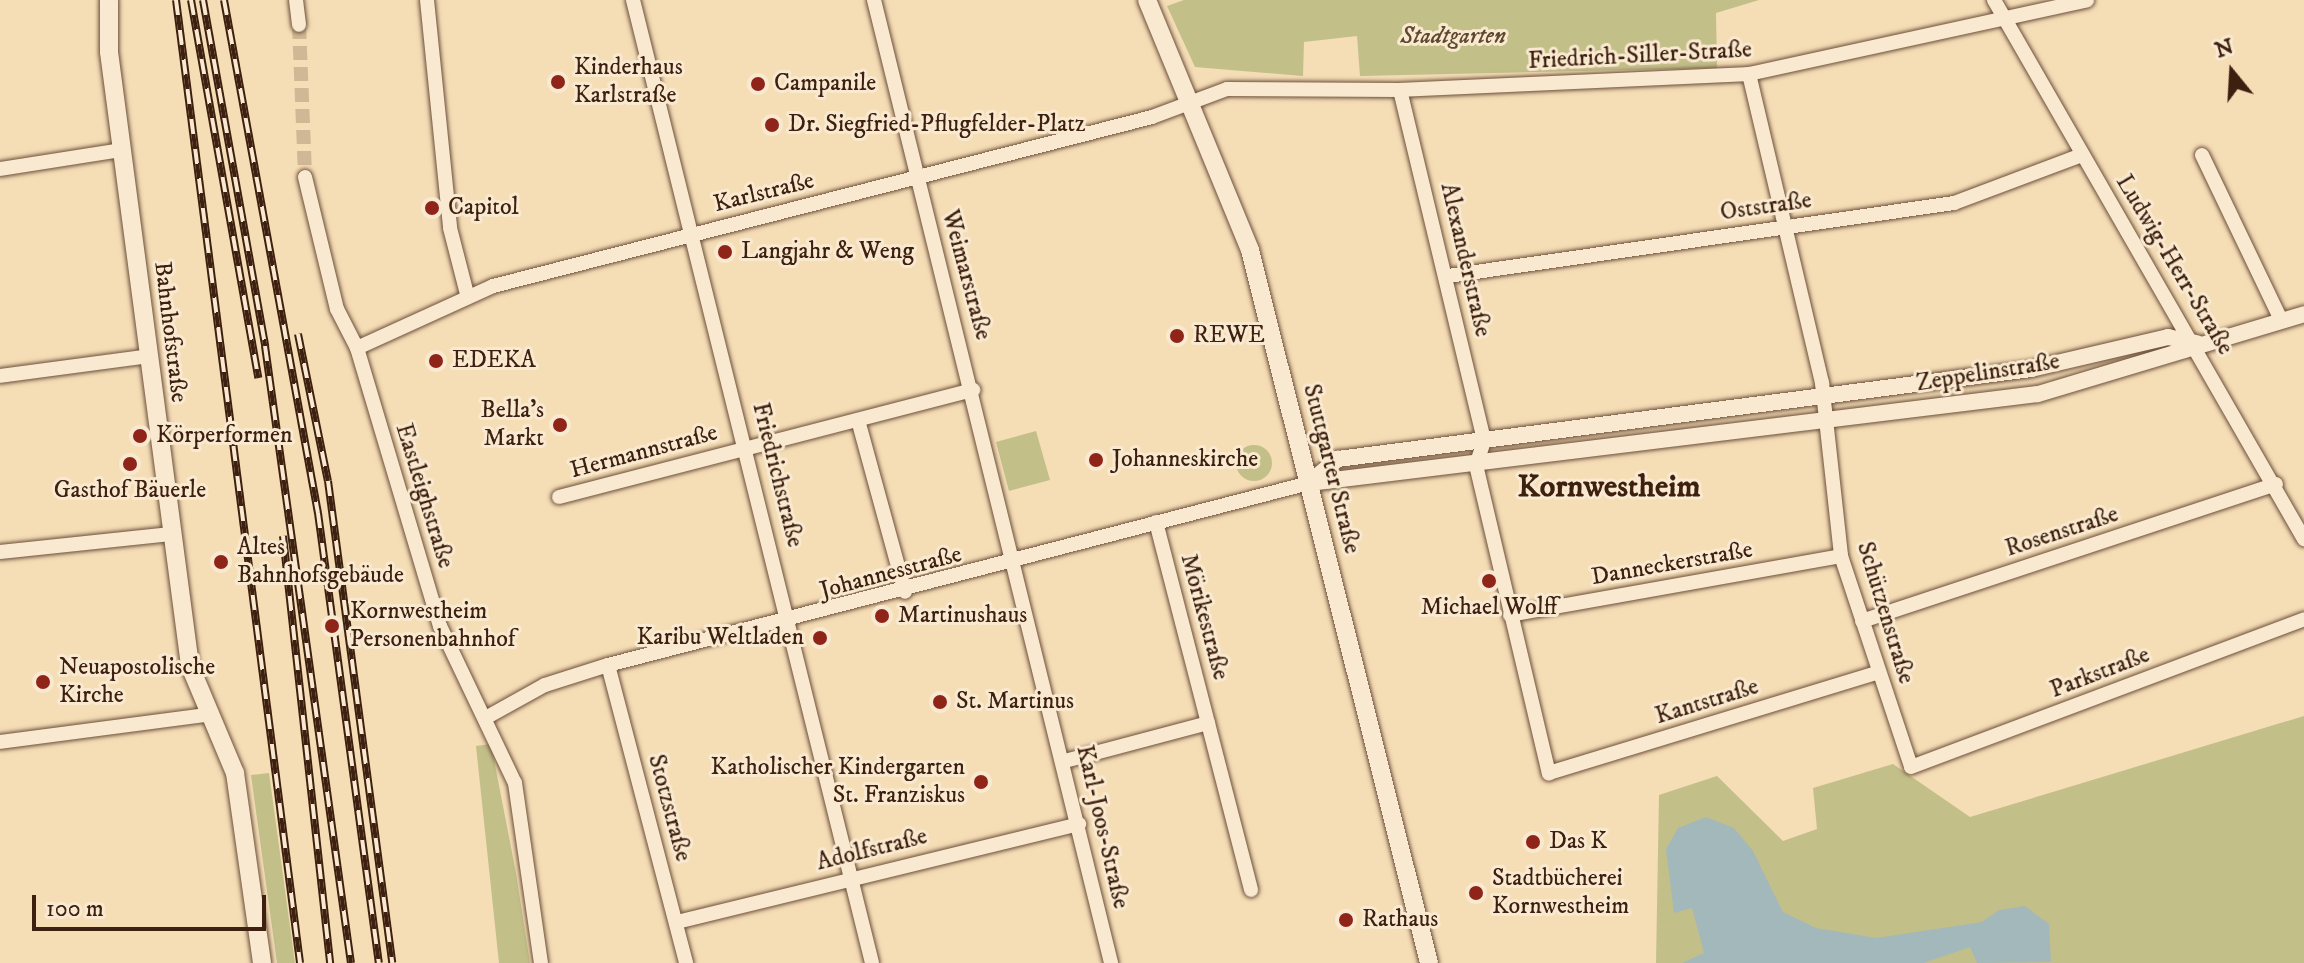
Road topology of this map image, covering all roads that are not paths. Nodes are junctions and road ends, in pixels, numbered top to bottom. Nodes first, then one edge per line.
1 (109, 0) edge
2 (296, 0) edge
3 (427, 0) edge
4 (633, 0) edge
5 (874, 0) edge
6 (1147, 0) edge
7 (1994, 0) edge
8 (2087, 0) edge
9 (2004, 16) junction
10 (299, 25) tunnel mouth
11 (1749, 74) junction
12 (1400, 90) junction
13 (1190, 101) junction
14 (122, 150) junction
15 (2082, 155) junction
16 (2202, 155) dead end
17 (0, 169) edge
18 (917, 176) junction
19 (305, 177) tunnel mouth
20 (1785, 227) junction
21 (694, 233) junction
22 (1448, 276) junction
23 (467, 294) junction
24 (2304, 314) edge
25 (2281, 320) junction
26 (2197, 343) junction
27 (357, 348) junction
28 (150, 356) junction
29 (0, 376) edge
30 (973, 390) junction
31 (1824, 396) junction
32 (858, 420) junction
33 (1827, 420) junction
34 (1484, 441) junction
35 (747, 447) junction
36 (1476, 465) junction
37 (1309, 483) junction
38 (2276, 484) junction
39 (559, 497) dead end
40 (1156, 522) junction
41 (171, 534) junction
42 (2304, 539) edge
43 (0, 552) edge
44 (1841, 556) junction
45 (1015, 561) junction
46 (905, 592) junction
47 (1510, 615) junction
48 (2304, 619) edge
49 (1862, 621) junction
50 (792, 622) junction
51 (608, 665) junction
52 (1879, 672) junction
53 (205, 715) junction
54 (489, 716) junction
55 (1208, 723) junction
56 (0, 742) edge
57 (1065, 761) junction
58 (1911, 767) joint
59 (1079, 824) junction
60 (851, 877) junction
61 (1251, 890) dead end
62 (677, 922) junction
63 (262, 963) edge
64 (541, 963) edge
65 (686, 963) edge
66 (872, 963) edge
67 (1111, 963) edge
68 (1429, 963) edge

1 - 14 main road, Bahnhofstraße
2 - 10 street
3 - 23 street
4 - 21 street, Friedrichstraße
5 - 18 street, Weimarstraße
6 - 13 main road, Stuttgarter Straße
7 - 9 street, Ludwig-Herr-Straße
8 - 9 street, Friedrich-Siller-Straße
9 - 11 street, Friedrich-Siller-Straße
9 - 15 street, Ludwig-Herr-Straße
11 - 12 street, Friedrich-Siller-Straße
11 - 20 street
12 - 13 street, Friedrich-Siller-Straße
12 - 22 street, Alexanderstraße
13 - 18 street, Karlstraße
13 - 37 main road, Stuttgarter Straße
14 - 17 street
14 - 28 main road, Bahnhofstraße
15 - 20 street, Oststraße
15 - 26 street, Ludwig-Herr-Straße
16 - 25 street
18 - 21 street, Karlstraße
18 - 30 street, Weimarstraße
19 - 27 street, Eastleighstraße
20 - 22 street, Oststraße
20 - 31 street
21 - 23 street, Karlstraße
21 - 35 street, Friedrichstraße
22 - 34 street, Alexanderstraße
23 - 27 street, Karlstraße
24 - 25 street, Zeppelinstraße
25 - 26 street, Zeppelinstraße
26 - 31 street, Zeppelinstraße
26 - 33 street, Zeppelinstraße
26 - 38 street, Ludwig-Herr-Straße
27 - 54 street, Eastleighstraße
28 - 29 street
28 - 41 main road, Bahnhofstraße
30 - 32 street, Hermannstraße
30 - 45 street, Weimarstraße
31 - 33 street
31 - 34 street, Zeppelinstraße
32 - 35 street, Hermannstraße
32 - 46 street
33 - 36 street, Zeppelinstraße
33 - 44 street, Schützenstraße
34 - 36 street
34 - 37 street, Zeppelinstraße
35 - 39 street, Hermannstraße
35 - 50 street, Friedrichstraße
36 - 37 street, Zeppelinstraße
36 - 47 street
37 - 40 street, Johannesstraße
37 - 68 main road, Stuttgarter Straße
38 - 42 street, Ludwig-Herr-Straße
38 - 49 street, Rosenstraße
40 - 45 street, Johannesstraße
40 - 55 street, Mörikestraße
41 - 43 street
41 - 53 main road, Bahnhofstraße
44 - 47 street, Danneckerstraße
44 - 49 street, Schützenstraße
45 - 46 street, Johannesstraße
45 - 57 street, Karl-Joos-Straße
46 - 50 street, Johannesstraße
47 - 52 street, Kantstraße
48 - 58 street, Parkstraße
49 - 52 street, Schützenstraße
50 - 51 street, Johannesstraße
50 - 60 street, Friedrichstraße
51 - 54 street, Johannesstraße
51 - 62 street, Stotzstraße
52 - 58 street, Schützenstraße
53 - 56 street
53 - 63 main road, Bahnhofstraße
54 - 64 street, Eastleighstraße
55 - 57 street
55 - 61 street, Mörikestraße
57 - 59 street, Karl-Joos-Straße
59 - 60 street, Adolfstraße
59 - 67 street, Karl-Joos-Straße
60 - 62 street, Adolfstraße
60 - 66 street, Friedrichstraße
62 - 65 street, Stotzstraße

